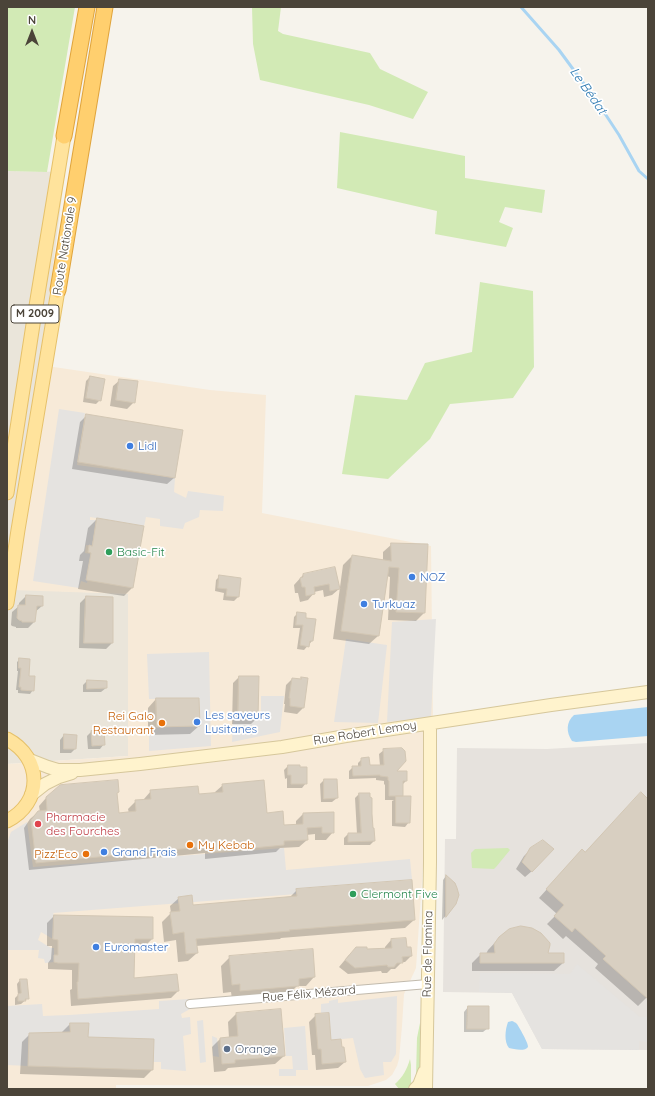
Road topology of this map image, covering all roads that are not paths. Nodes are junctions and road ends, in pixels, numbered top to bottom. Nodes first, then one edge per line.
1 (87, 7) edge
2 (105, 7) edge
3 (64, 136) joint
4 (58, 290) joint
5 (7, 493) edge
6 (7, 603) edge
7 (648, 692) edge
8 (430, 724) junction
9 (7, 738) edge
10 (30, 760) junction
11 (80, 770) junction
12 (31, 795) junction
13 (7, 821) edge
14 (428, 984) junction
15 (190, 1004) dead end
16 (427, 1061) junction
17 (415, 1089) edge
18 (426, 1089) edge

1 - 3 highway, M 2009
2 - 4 highway, Route Nationale 9 / M 2009
3 - 5 main road, M 2009
4 - 6 main road, Route Nationale 9 / M 2009
7 - 8 main road, Rue Robert Lemoy
8 - 11 main road, Rue Robert Lemoy
8 - 14 main road, Rue de Flamina
9 - 10 main road
10 - 11 main road, Rue Robert Lemoy
10 - 12 main road
11 - 12 main road, Rue Robert Lemoy
12 - 13 main road
14 - 15 street, Rue Félix Mézard
14 - 16 main road, Rue de Flamina
16 - 17 main road
16 - 18 main road, Rue de Flamina

